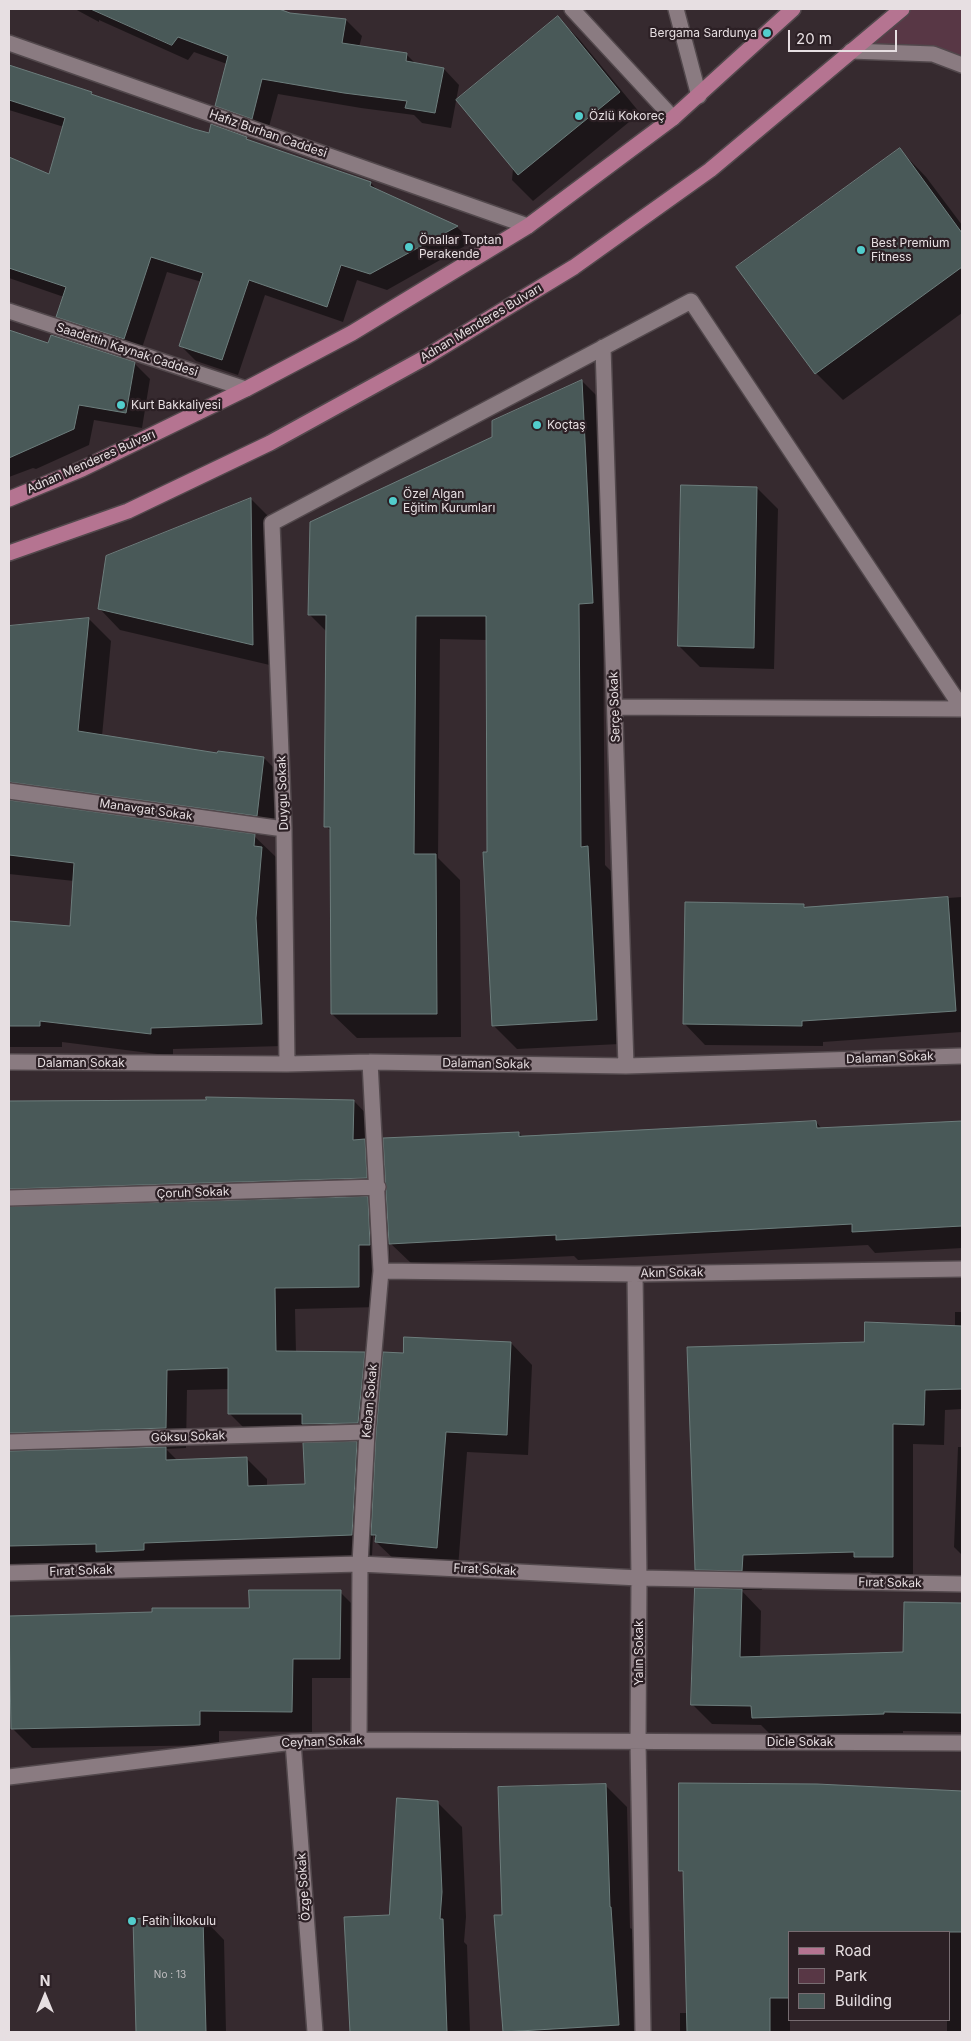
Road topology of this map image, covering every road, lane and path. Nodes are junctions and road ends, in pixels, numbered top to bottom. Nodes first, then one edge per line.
1 (572, 9) edge
2 (676, 9) edge
3 (793, 9) edge
4 (902, 9) edge
5 (9, 43) edge
6 (851, 51) junction
7 (962, 65) edge
8 (699, 96) junction
9 (673, 118) junction
10 (528, 226) junction
11 (9, 310) edge
12 (603, 347) junction
13 (246, 389) junction
14 (9, 499) edge
15 (9, 554) edge
16 (615, 707) junction
17 (962, 708) edge
18 (9, 791) edge
19 (284, 829) junction
20 (962, 1056) edge
21 (9, 1062) edge
22 (370, 1062) junction
23 (287, 1064) junction
24 (626, 1066) junction
25 (378, 1187) junction
26 (9, 1198) edge
27 (962, 1269) edge
28 (381, 1271) junction
29 (635, 1274) junction
30 (368, 1432) junction
31 (9, 1442) edge
32 (360, 1564) junction
33 (9, 1573) edge
34 (639, 1578) junction
35 (962, 1584) edge
36 (358, 1740) junction
37 (293, 1742) junction
38 (638, 1742) junction
39 (962, 1743) edge
40 (9, 1777) edge
41 (315, 2032) edge
42 (643, 2032) edge

1 - 9 street
2 - 8 street
3 - 8 main road, Adnan Menderes Bulvarı
4 - 6 main road, Adnan Menderes Bulvarı
5 - 10 street, Hafız Burhan Caddesi
6 - 7 street
6 - 15 main road, Adnan Menderes Bulvarı
8 - 9 main road, Adnan Menderes Bulvarı
9 - 10 main road, Adnan Menderes Bulvarı
10 - 13 main road, Adnan Menderes Bulvarı
11 - 13 street, Saadettin Kaynak Caddesi
12 - 16 street, Serçe Sokak
12 - 17 street
12 - 19 street, Duygu Sokak
13 - 14 main road, Adnan Menderes Bulvarı
16 - 17 street
16 - 24 street, Serçe Sokak
18 - 19 street, Manavgat Sokak
19 - 23 street, Duygu Sokak
20 - 24 street, Dalaman Sokak
21 - 23 street, Dalaman Sokak
22 - 23 street, Dalaman Sokak
22 - 24 street, Dalaman Sokak
22 - 25 street, Keban Sokak
25 - 26 street, Çoruh Sokak
25 - 28 street, Keban Sokak
27 - 29 street, Akın Sokak
28 - 29 street, Akın Sokak
28 - 30 street, Keban Sokak
29 - 34 street, Yalın Sokak
30 - 31 street, Göksu Sokak
30 - 32 street, Keban Sokak
32 - 33 street, Fırat Sokak
32 - 34 street, Fırat Sokak
32 - 36 street, Keban Sokak
34 - 35 street, Fırat Sokak
34 - 38 street, Yalın Sokak
36 - 37 street, Ceyhan Sokak
36 - 38 street, Ceyhan Sokak
37 - 40 street, Ceyhan Sokak
37 - 41 street, Özge Sokak
38 - 39 street, Dicle Sokak
38 - 42 street, Yalın Sokak

